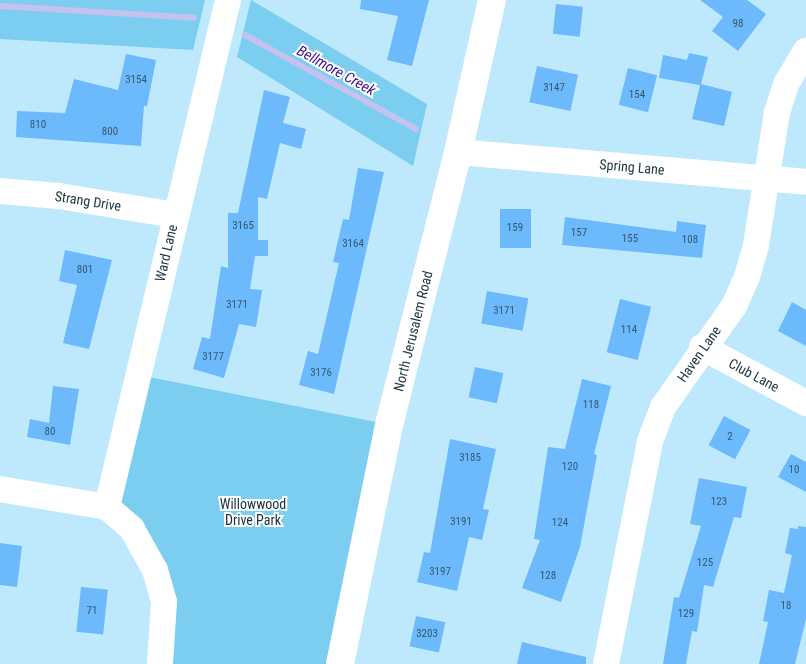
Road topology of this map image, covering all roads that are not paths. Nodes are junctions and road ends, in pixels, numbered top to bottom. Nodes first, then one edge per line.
1 (228, 0) edge
2 (492, 0) edge
3 (806, 51) edge
4 (458, 152) junction
5 (767, 178) junction
6 (806, 182) edge
7 (0, 191) edge
8 (175, 215) junction
9 (702, 347) junction
10 (806, 403) edge
11 (0, 490) edge
12 (107, 507) junction
13 (160, 664) edge
14 (340, 664) edge
15 (606, 664) edge

1 - 8 street, Ward Lane
2 - 4 main road, North Jerusalem Road
3 - 5 street, Haven Lane
4 - 5 street, Spring Lane
4 - 14 main road, North Jerusalem Road
5 - 6 street, Spring Lane
5 - 9 street, Haven Lane
7 - 8 street, Strang Drive
8 - 12 street, Ward Lane
9 - 10 street, Club Lane
9 - 15 street, Haven Lane
11 - 12 street
12 - 13 street

